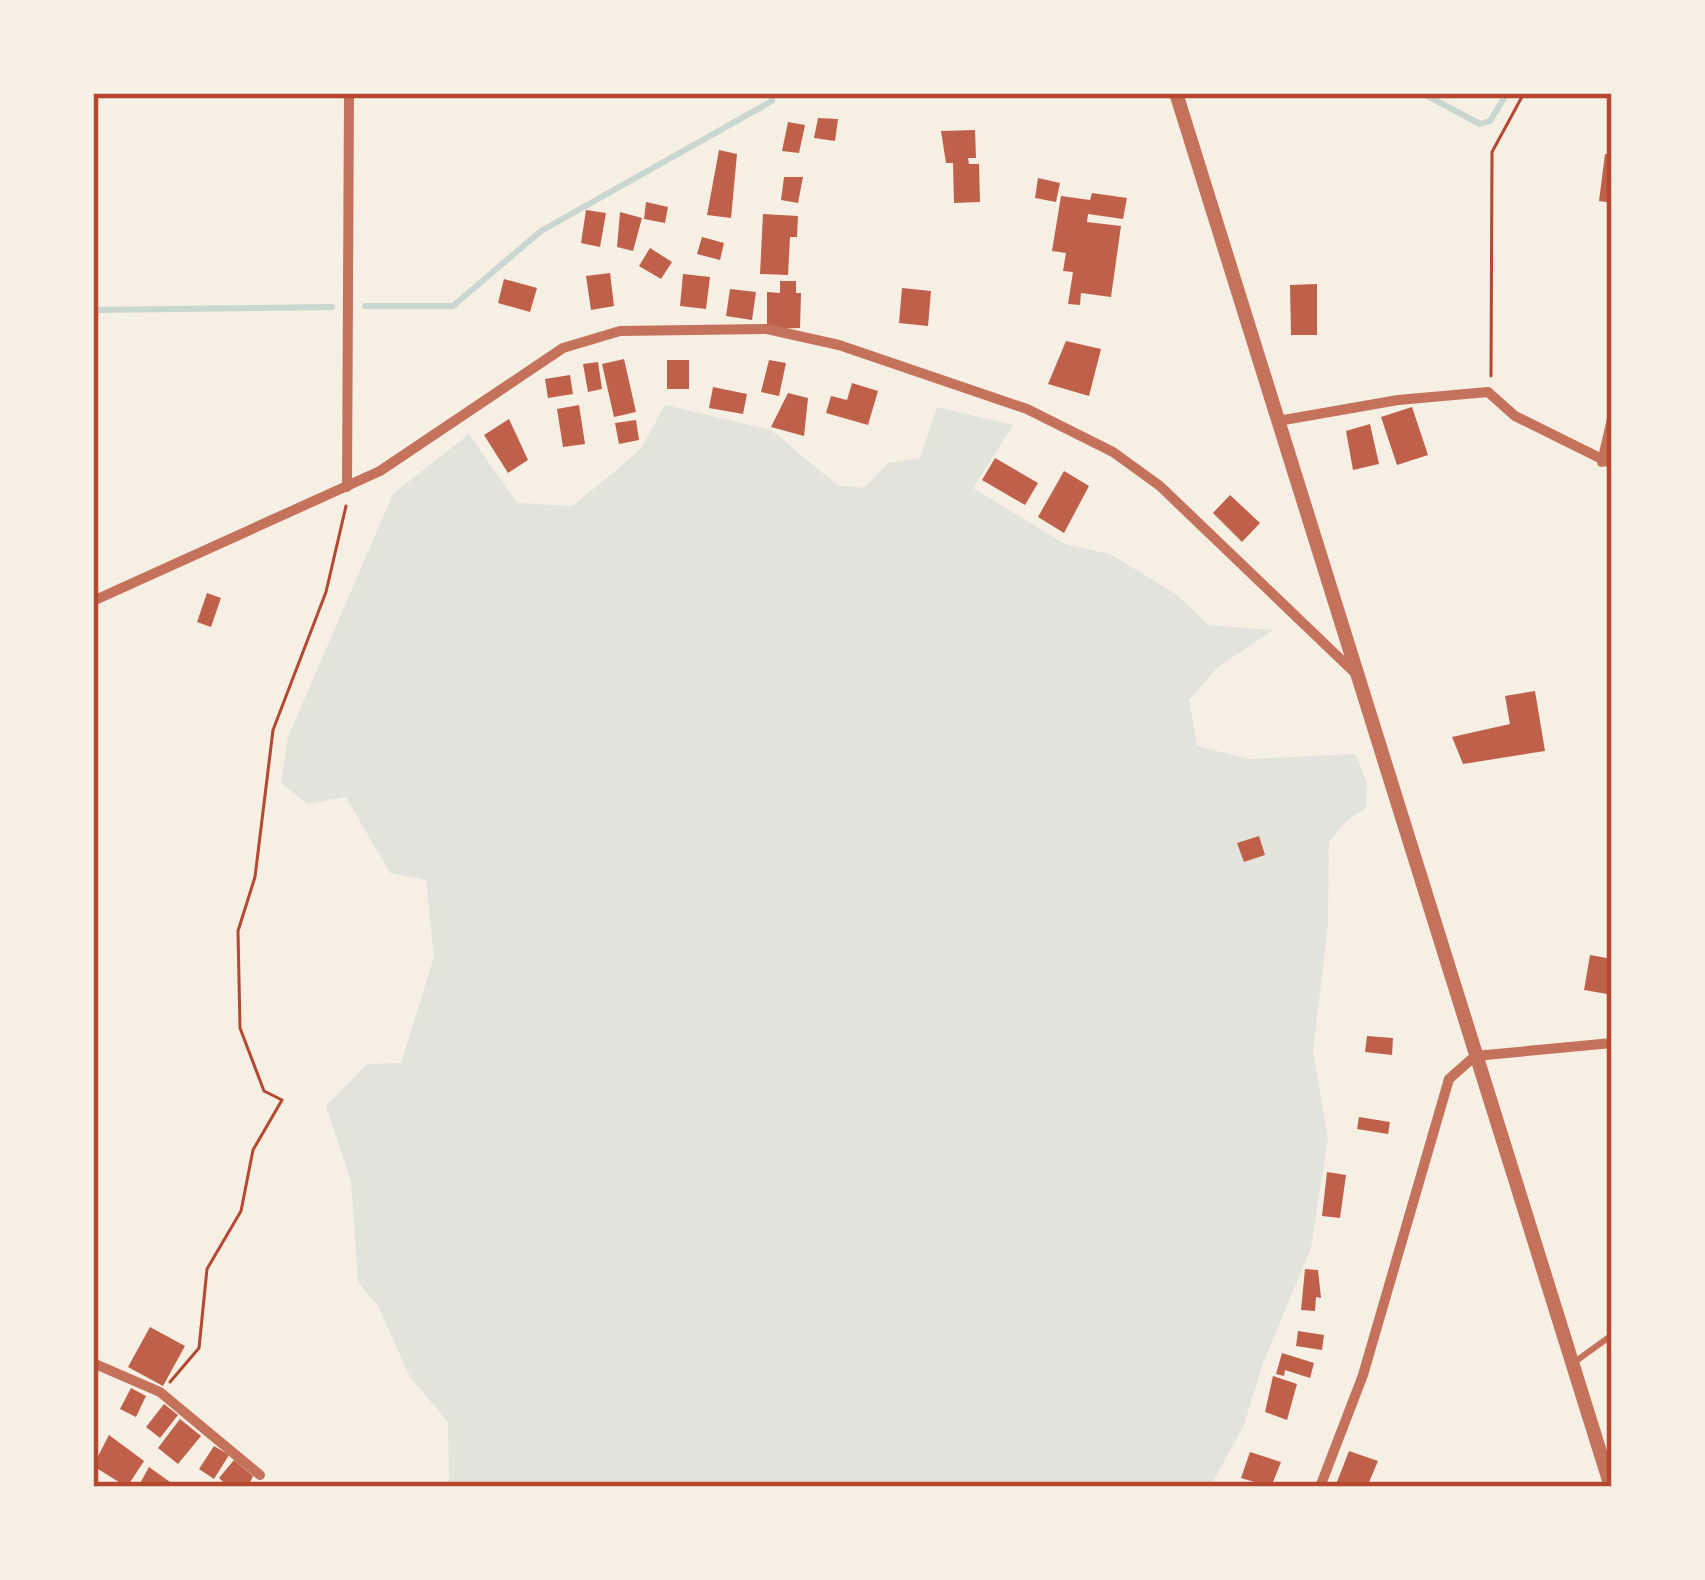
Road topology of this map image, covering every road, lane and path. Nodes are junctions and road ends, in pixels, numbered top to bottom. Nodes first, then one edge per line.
1 (349, 93) edge
2 (1176, 93) edge
3 (1524, 93) edge
4 (1488, 392) junction
5 (1612, 419) edge
6 (1278, 421) junction
7 (1607, 463) edge
8 (347, 487) junction
9 (93, 601) edge
10 (1358, 676) junction
11 (1612, 1042) edge
12 (1475, 1056) junction
13 (1612, 1334) edge
14 (93, 1363) edge
15 (1572, 1364) junction
16 (160, 1392) junction
17 (260, 1474) dead end
18 (1320, 1487) edge
19 (1611, 1487) edge

1 - 8 street
2 - 6 street
3 - 4 path
4 - 6 street
4 - 7 street
5 - 7 street
6 - 10 street
8 - 9 street
8 - 10 street
8 - 16 path
10 - 12 street
11 - 12 street
12 - 15 street
12 - 18 street
13 - 15 lane
14 - 16 street
15 - 19 street
16 - 17 street

